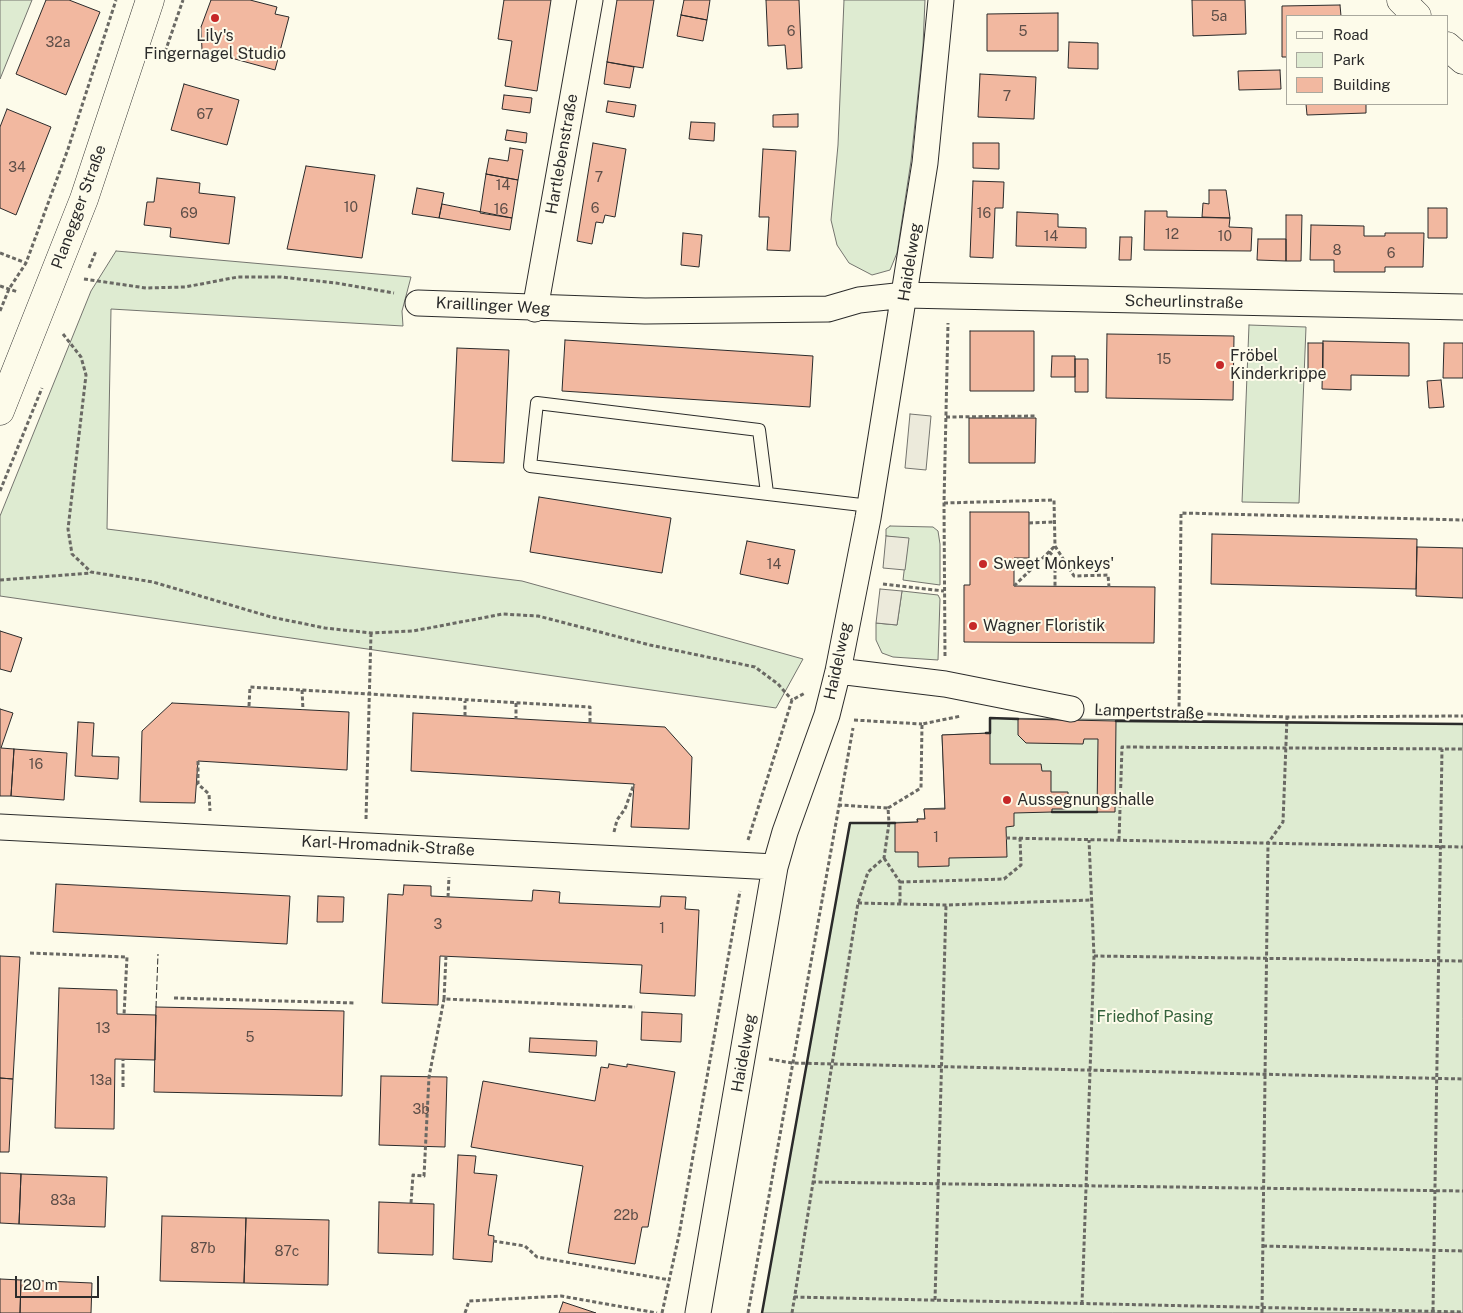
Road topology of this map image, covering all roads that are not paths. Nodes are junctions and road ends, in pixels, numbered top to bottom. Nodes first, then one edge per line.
1 (150, 0) edge
2 (590, 0) edge
3 (941, 0) edge
4 (1401, 0) edge
5 (1416, 15) edge
6 (1448, 47) edge
7 (1463, 60) edge
8 (905, 295) junction
9 (418, 303) road end
10 (1463, 307) edge
11 (535, 309) junction
12 (0, 410) edge
13 (767, 493) junction
14 (870, 506) junction
15 (849, 672) junction
16 (1071, 709) road end
17 (0, 827) edge
18 (776, 867) junction
19 (698, 1313) edge

1 - 12 main road, Planegger Straße
2 - 11 street, Hartlebenstraße
3 - 8 street, Haidelweg
4 - 5 main road
6 - 7 main road
8 - 10 street, Scheurlinstraße
8 - 11 street, Kraillinger Weg
8 - 14 street, Haidelweg
9 - 11 street, Kraillinger Weg
13 - 13 lane
13 - 14 lane
14 - 15 street, Haidelweg
15 - 16 street, Lampertstraße
15 - 18 street, Haidelweg
17 - 18 street, Karl-Hromadnik-Straße
18 - 19 street, Haidelweg

